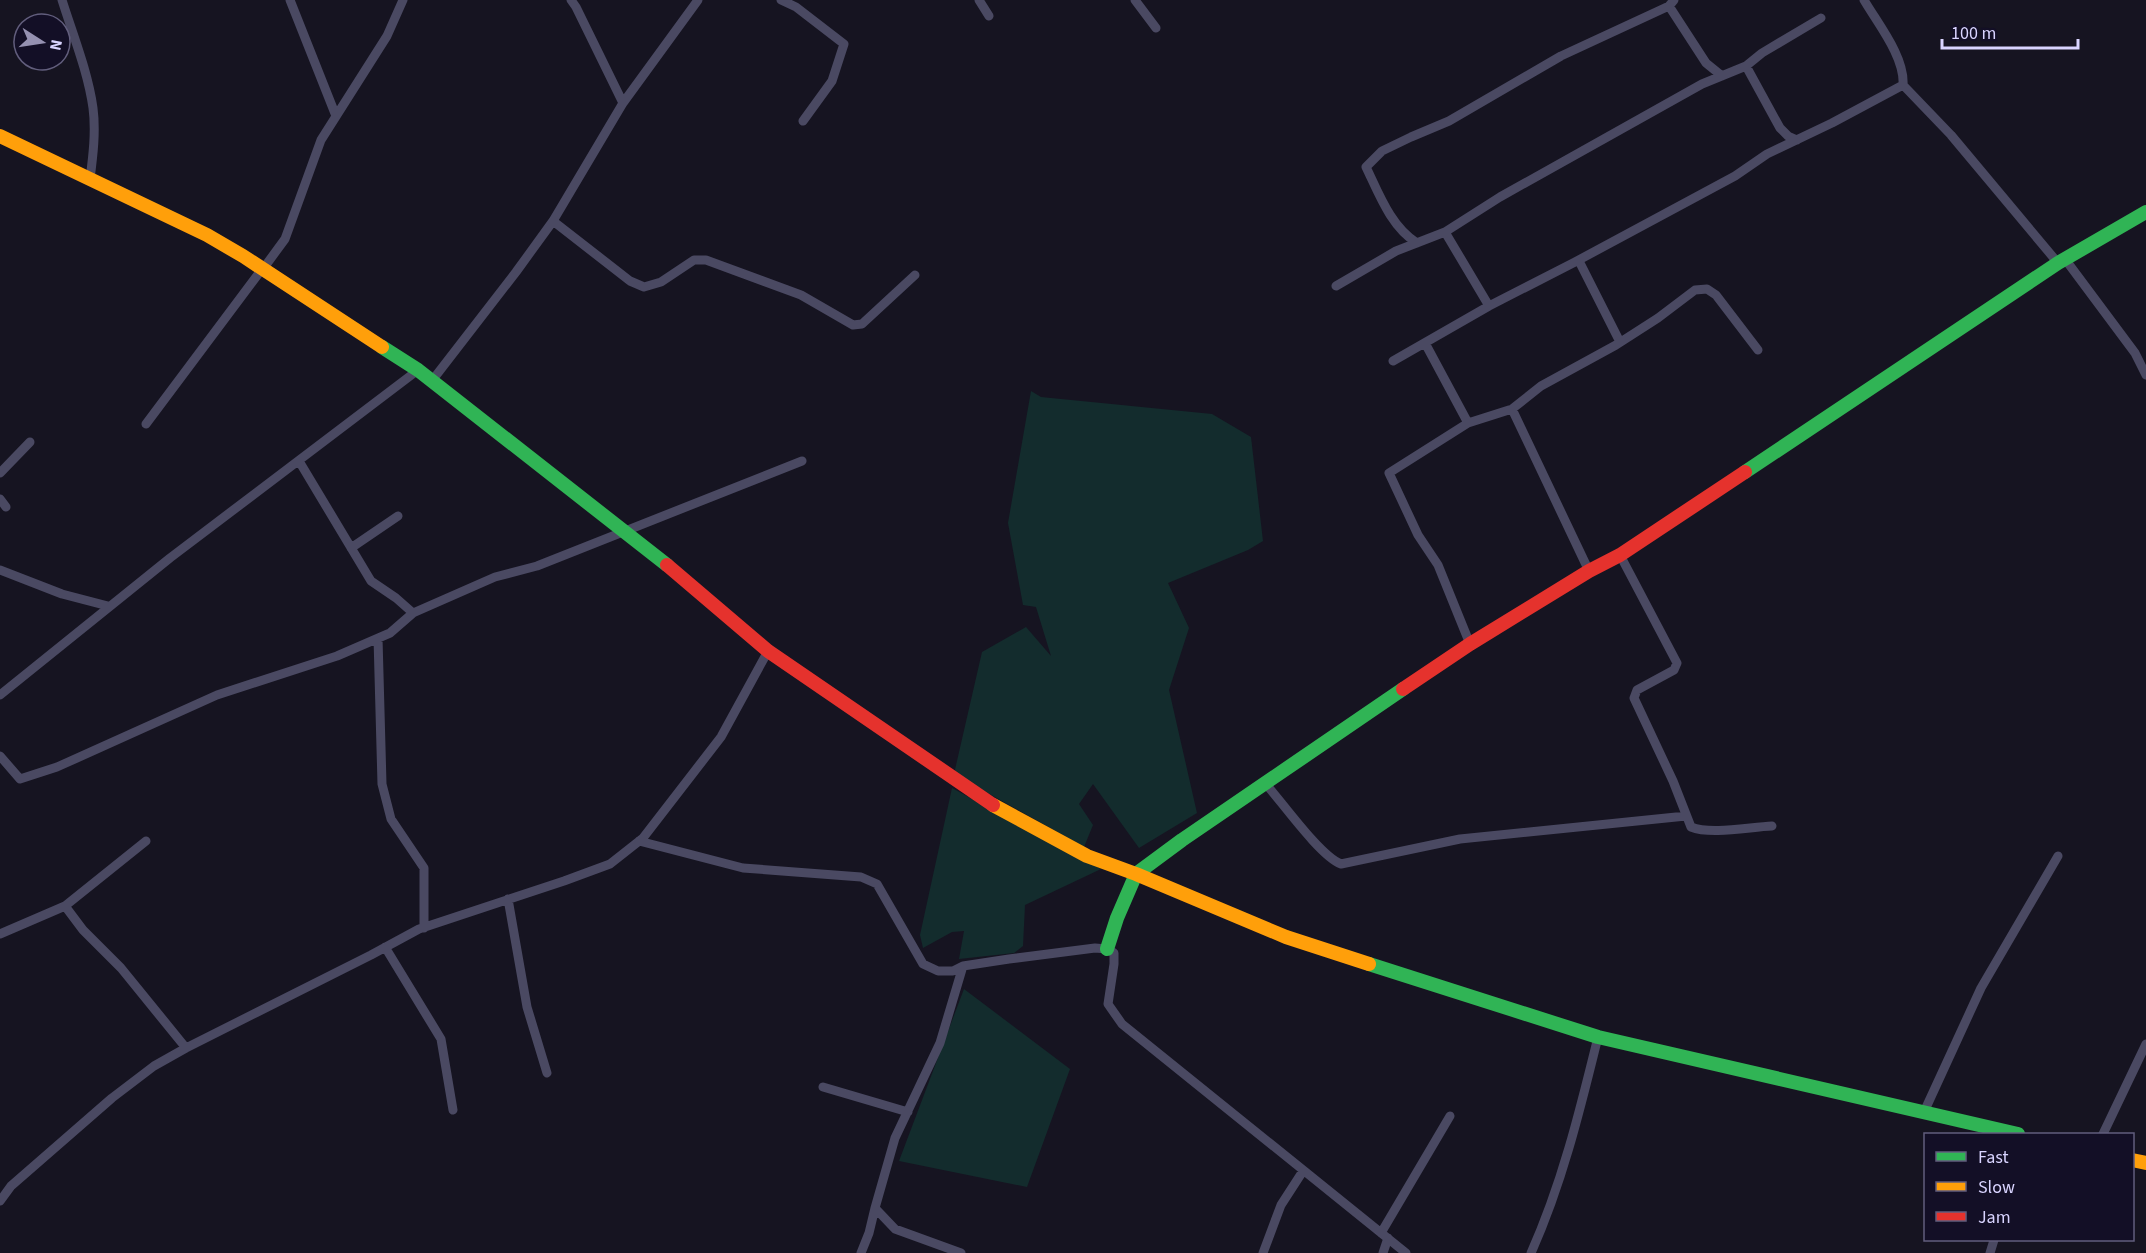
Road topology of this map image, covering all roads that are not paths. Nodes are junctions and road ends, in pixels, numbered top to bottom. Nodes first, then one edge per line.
1 (62, 0) edge
2 (290, 0) edge
3 (403, 0) edge
4 (571, 0) edge
5 (698, 0) edge
6 (781, 0) edge
7 (979, 0) edge
8 (1136, 0) edge
9 (1864, 0) edge
10 (1671, 3) edge
11 (989, 15) dead end
12 (1821, 18) dead end
13 (1156, 28) dead end
14 (1746, 66) junction
15 (1722, 76) junction
16 (1903, 85) junction
17 (623, 103) junction
18 (336, 116) junction
19 (803, 121) dead end
20 (0, 136) edge
21 (1797, 140) junction
22 (90, 179) junction
23 (2146, 212) edge
24 (553, 221) junction
25 (1445, 232) junction
26 (1417, 243) junction
27 (1579, 261) junction
28 (2062, 261) junction
29 (262, 269) junction
30 (915, 275) dead end
31 (1336, 286) dead end
32 (1489, 306) junction
33 (1620, 342) junction
34 (1425, 343) junction
35 (1758, 350) dead end
36 (1393, 361) dead end
37 (418, 370) junction
38 (2146, 375) edge
39 (431, 382) junction
40 (1512, 410) junction
41 (1468, 423) junction
42 (146, 424) dead end
43 (30, 442) dead end
44 (299, 461) junction
45 (802, 461) dead end
46 (0, 472) edge
47 (398, 516) dead end
48 (624, 532) junction
49 (351, 548) junction
50 (1620, 555) junction
51 (0, 570) edge
52 (1589, 571) junction
53 (108, 606) junction
54 (412, 613) junction
55 (378, 638) junction
56 (1470, 644) junction
57 (768, 651) junction
58 (0, 695) edge
59 (0, 756) edge
60 (1265, 783) junction
61 (1686, 816) junction
62 (1772, 826) dead end
63 (146, 841) dead end
64 (639, 841) junction
65 (2058, 856) dead end
66 (1136, 874) junction
67 (508, 899) junction
68 (65, 906) junction
69 (424, 927) junction
70 (0, 934) edge
71 (385, 946) junction
72 (1107, 949) junction
73 (963, 966) junction
74 (1598, 1037) junction
75 (2146, 1044) edge
76 (186, 1048) junction
77 (547, 1073) dead end
78 (823, 1087) dead end
79 (453, 1110) dead end
80 (908, 1112) junction
81 (1923, 1113) junction
82 (1450, 1116) dead end
83 (2013, 1133) edge
84 (2103, 1133) edge
85 (1303, 1171) junction
86 (0, 1201) edge
87 (875, 1208) junction
88 (1385, 1236) junction
89 (861, 1253) edge
90 (961, 1253) edge
91 (1263, 1253) edge
92 (1383, 1253) edge
93 (1406, 1253) edge
94 (1532, 1253) edge

1 - 22 street
2 - 18 street
3 - 18 street
4 - 17 street
5 - 17 street
6 - 19 street
7 - 11 street
8 - 13 street
9 - 16 street
10 - 15 street
10 - 26 street
12 - 14 street
14 - 15 street
14 - 21 street
15 - 25 street
16 - 21 street
16 - 28 street
17 - 24 street
18 - 29 street
20 - 22 street
21 - 27 street
22 - 29 street
23 - 28 street
24 - 30 street
24 - 39 street
25 - 26 street
25 - 32 street
26 - 31 street
27 - 32 street
27 - 33 street
28 - 38 street
28 - 50 street
29 - 37 street
29 - 42 street
32 - 34 street
33 - 35 street
33 - 40 street
34 - 36 street
34 - 41 street
37 - 39 street
37 - 44 street
39 - 48 street
40 - 41 street
40 - 52 street
41 - 56 street
43 - 46 street
44 - 49 street
44 - 53 street
45 - 48 street
47 - 49 street
48 - 54 street
48 - 57 street
49 - 54 street
50 - 52 street
50 - 61 street
51 - 53 street
52 - 56 street
53 - 58 street
54 - 55 street
55 - 59 street
55 - 69 street
56 - 60 street
57 - 64 street
57 - 66 street
60 - 61 street
60 - 66 street
61 - 62 street
63 - 68 street
64 - 67 street
64 - 73 street
65 - 81 street
66 - 72 street
66 - 74 street
67 - 69 street
67 - 77 street
68 - 70 street
68 - 76 street
69 - 71 street
71 - 76 street
71 - 79 street
72 - 73 street
72 - 85 street
73 - 80 street
74 - 81 street
74 - 94 street
75 - 84 street
76 - 86 street
78 - 80 street
80 - 87 street
81 - 83 street
82 - 88 street
85 - 88 street
85 - 91 street
87 - 89 street
87 - 90 street
88 - 92 street
88 - 93 street

